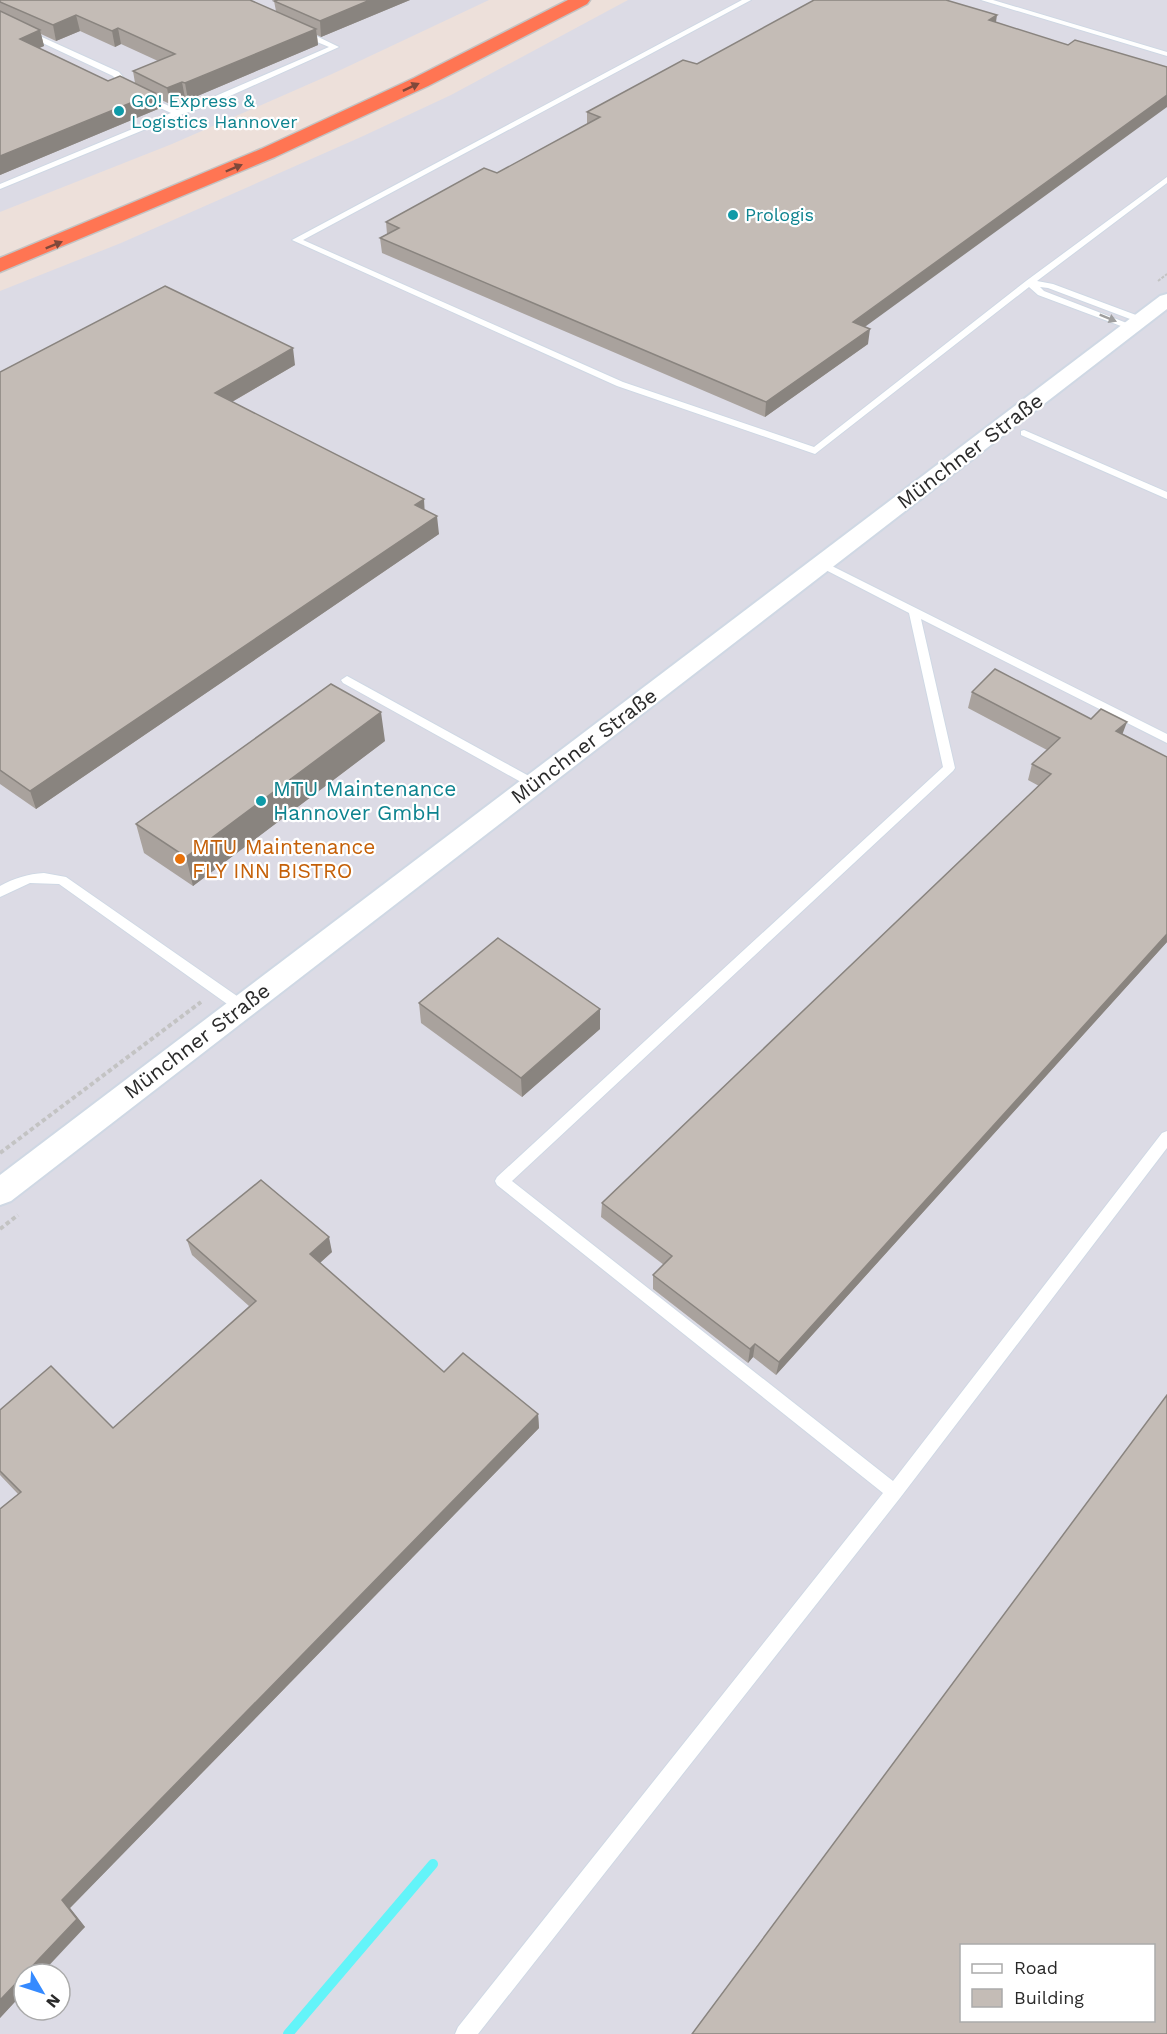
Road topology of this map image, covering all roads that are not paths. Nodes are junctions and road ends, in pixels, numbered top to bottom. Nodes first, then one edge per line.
1 (546, 0) edge
2 (581, 0) edge
3 (747, 0) edge
4 (985, 0) edge
5 (0, 20) edge
6 (287, 27) edge
7 (1167, 54) edge
8 (177, 113) junction
9 (1167, 179) edge
10 (0, 187) edge
11 (0, 246) edge
12 (0, 266) edge
13 (1029, 283) junction
14 (1167, 300) edge
15 (1136, 324) junction
16 (1024, 433) dead end
17 (1167, 496) edge
18 (822, 564) junction
19 (914, 610) junction
20 (347, 680) dead end
21 (1167, 739) edge
22 (534, 784) junction
23 (0, 892) edge
24 (242, 1007) junction
25 (1167, 1137) edge
26 (0, 1192) edge
27 (894, 1492) junction
28 (465, 2034) edge

1 - 11 highway
12 -> 2 highway
3 - 13 lane
4 - 7 lane
5 - 8 lane
6 - 8 lane
8 - 10 lane
9 - 13 lane
13 - 15 lane
14 - 15 street, Münchner Straße
15 - 18 street, Münchner Straße
16 - 17 lane
18 - 19 lane
18 - 22 street, Münchner Straße
19 - 21 lane
19 - 27 lane
20 - 22 lane
22 - 24 street, Münchner Straße
23 - 24 lane
24 - 26 street, Münchner Straße
25 - 27 lane
27 - 28 lane

